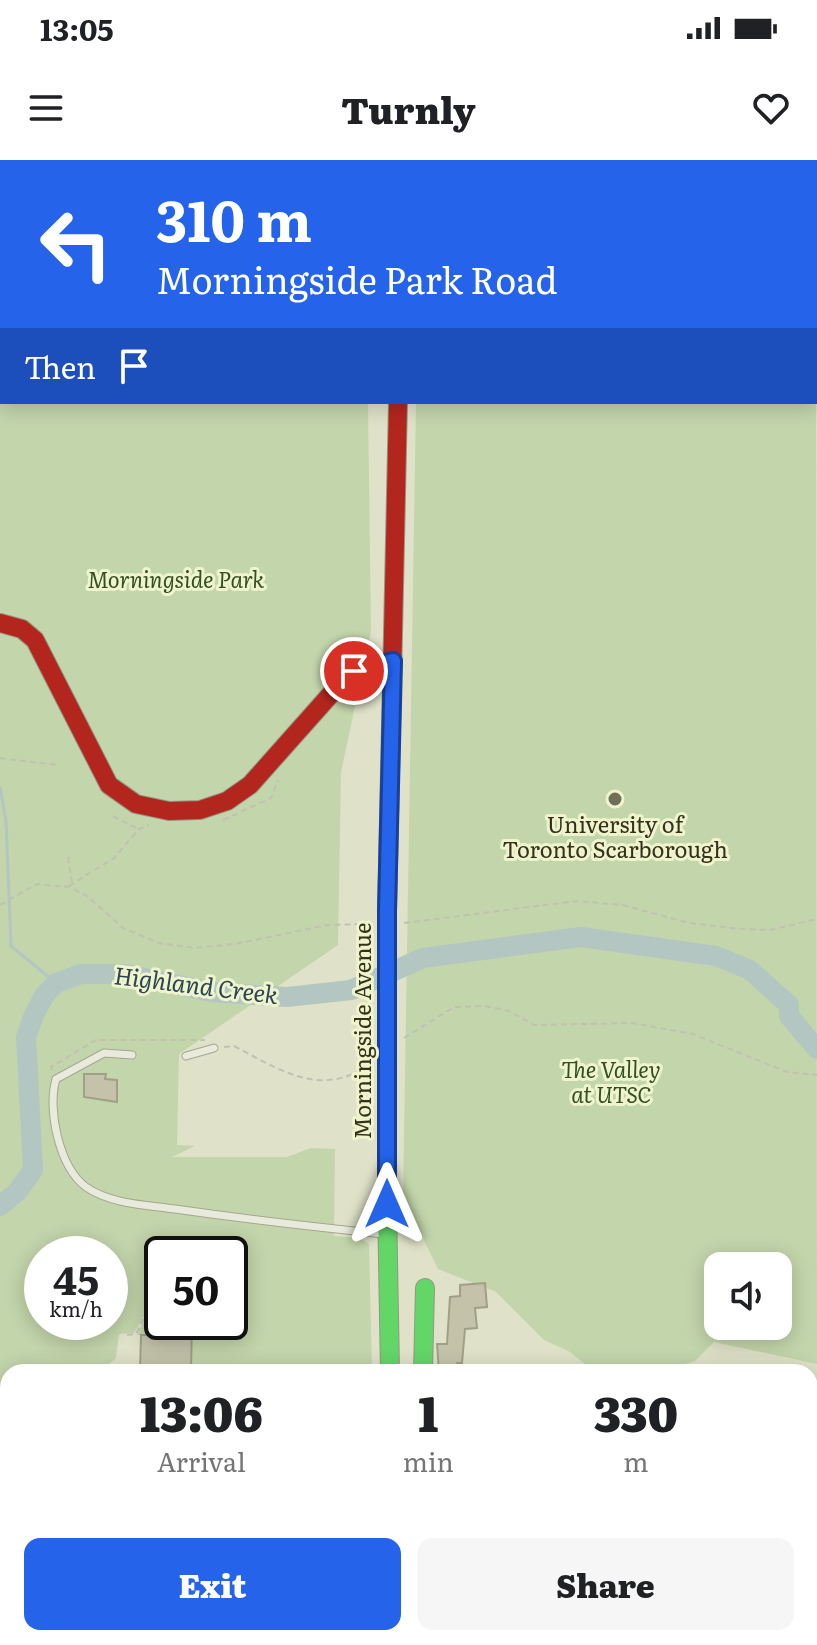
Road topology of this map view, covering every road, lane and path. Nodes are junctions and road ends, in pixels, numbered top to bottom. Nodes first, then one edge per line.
1 (398, 404) edge
2 (0, 623) edge
3 (393, 661) junction
4 (0, 758) edge
5 (57, 765) dead end
6 (113, 816) dead end
7 (139, 829) dead end
8 (68, 857) dead end
9 (72, 884) dead end
10 (0, 905) edge
11 (392, 917) junction
12 (817, 919) edge
13 (369, 924) dead end
14 (394, 1046) dead end
15 (214, 1048) joint
16 (132, 1055) dead end
17 (186, 1056) dead end
18 (370, 1064) dead end
19 (817, 1075) edge
20 (386, 1234) junction
21 (425, 1288) dead end
22 (144, 1314) edge
23 (128, 1335) edge
24 (390, 1364) edge
25 (423, 1364) edge

1 - 3 main road, Morningside Avenue
2 - 3 main road
3 - 11 main road, Morningside Avenue
4 - 5 path
6 - 7 path
8 - 9 path
10 - 13 path
11 - 12 path
11 - 20 main road, Morningside Avenue, bridge
14 - 19 path
15 - 17 lane
15 - 18 path
16 - 20 lane
20 - 24 main road, Morningside Avenue
21 - 25 main road
22 - 23 path

